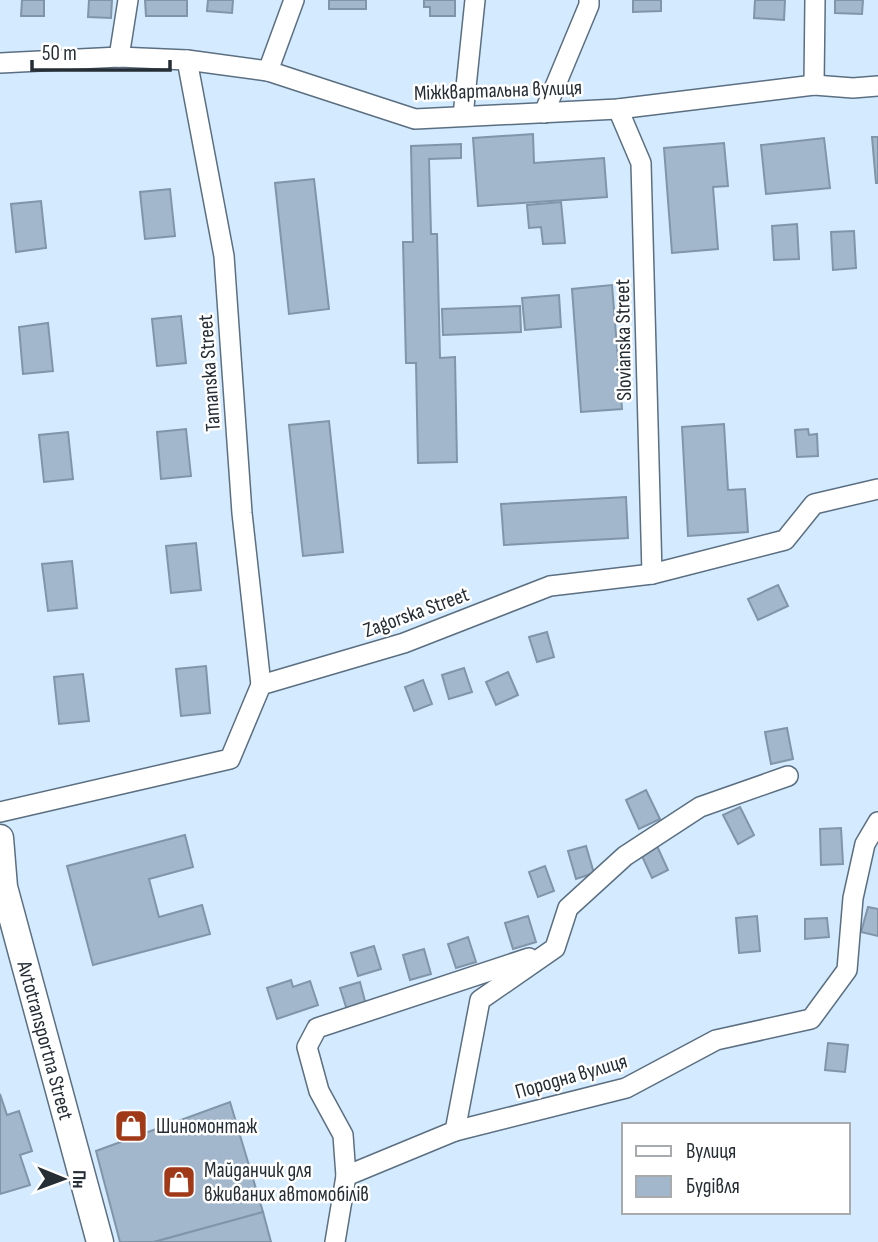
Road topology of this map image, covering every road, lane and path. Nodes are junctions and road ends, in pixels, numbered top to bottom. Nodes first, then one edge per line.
1 (128, 0) edge
2 (293, 0) edge
3 (475, 0) edge
4 (589, 0) edge
5 (815, 0) edge
6 (119, 57) junction
7 (187, 60) junction
8 (0, 63) edge
9 (268, 71) junction
10 (814, 85) junction
11 (878, 86) edge
12 (618, 109) junction
13 (544, 113) junction
14 (463, 116) junction
15 (878, 489) edge
16 (652, 574) junction
17 (261, 685) junction
18 (788, 776) dead end
19 (0, 812) edge
20 (878, 822) edge
21 (1, 856) edge
22 (555, 948) junction
23 (455, 1131) junction
24 (345, 1175) junction
25 (100, 1242) edge
26 (335, 1242) edge

1 - 6 street
2 - 9 street
3 - 14 street
4 - 13 street
5 - 10 street
6 - 7 street, Міжквартальна вулиця
6 - 8 street, Міжквартальна вулиця
7 - 9 street, Міжквартальна вулиця
7 - 17 street, Tamanska Street
9 - 14 street, Міжквартальна вулиця
10 - 11 street, Міжквартальна вулиця
10 - 12 street, Міжквартальна вулиця
12 - 13 street, Міжквартальна вулиця
12 - 16 street, Slovianska Street
13 - 14 street, Міжквартальна вулиця
15 - 16 street, Zagorska Street
16 - 17 street, Zagorska Street
17 - 19 street
18 - 22 street
20 - 23 street, Породна вулиця
21 - 25 main road, Avtotransportna Street
22 - 23 street
22 - 24 street
23 - 24 street, Породна вулиця
24 - 26 street

